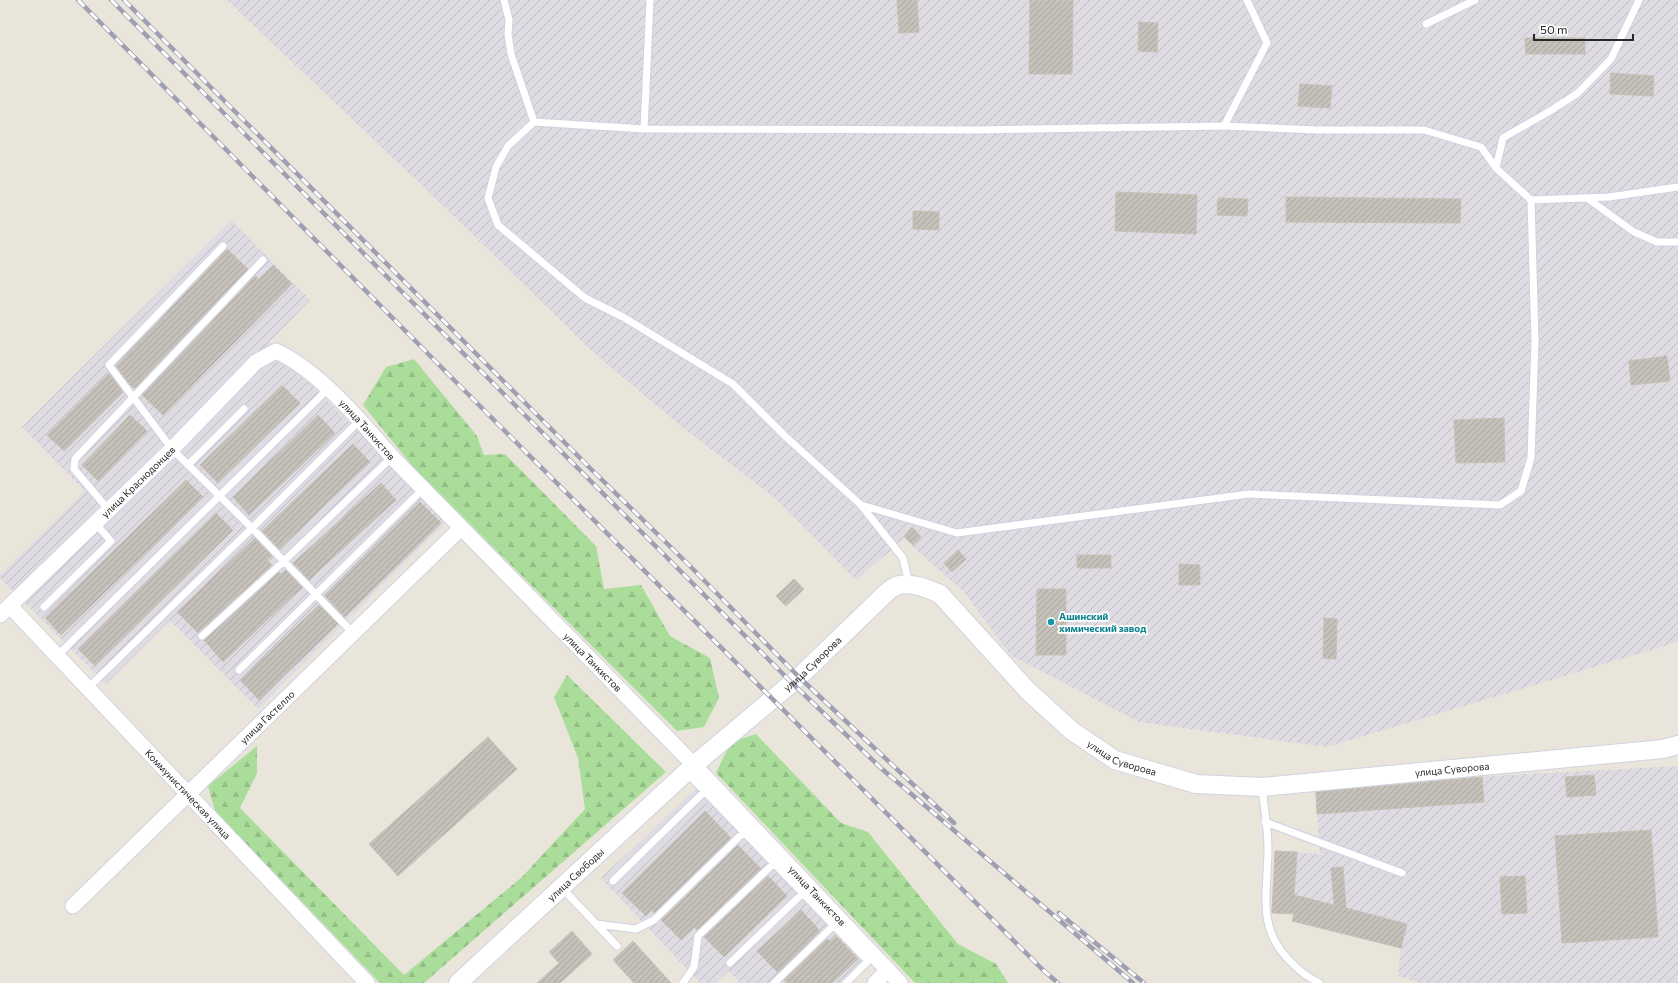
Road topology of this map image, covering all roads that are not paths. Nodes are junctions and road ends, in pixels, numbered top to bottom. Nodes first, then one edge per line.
1 (504, 0) edge
2 (650, 0) edge
3 (1247, 0) edge
4 (1474, 0) edge
5 (1639, 0) edge
6 (1426, 24) dead end
7 (534, 122) junction
8 (1224, 126) junction
9 (644, 129) junction
10 (1496, 168) junction
11 (1678, 187) edge
12 (1586, 198) junction
13 (1531, 200) junction
14 (1678, 242) edge
15 (223, 246) dead end
16 (263, 260) dead end
17 (276, 351) joint
18 (328, 389) junction
19 (134, 397) junction
20 (244, 409) dead end
21 (360, 420) junction
22 (172, 448) junction
23 (392, 457) junction
24 (188, 465) junction
25 (422, 489) junction
26 (220, 496) junction
27 (861, 505) junction
28 (108, 509) junction
29 (94, 522) junction
30 (252, 528) junction
31 (460, 528) junction
32 (284, 561) junction
33 (909, 585) junction
34 (317, 595) junction
35 (44, 607) dead end
36 (5, 610) edge
37 (352, 632) junction
38 (202, 636) dead end
39 (57, 656) junction
40 (239, 670) dead end
41 (88, 688) junction
42 (1678, 745) edge
43 (690, 769) junction
44 (1262, 787) junction
45 (705, 792) junction
46 (188, 794) junction
47 (1265, 822) junction
48 (744, 832) junction
49 (774, 863) junction
50 (1402, 873) dead end
51 (612, 881) dead end
52 (562, 888) junction
53 (803, 893) junction
54 (73, 906) dead end
55 (596, 924) junction
56 (834, 925) junction
57 (617, 946) dead end
58 (730, 963) dead end
59 (888, 970) junction
60 (367, 983) edge
61 (458, 983) edge
62 (683, 983) edge
63 (774, 983) edge
64 (846, 983) edge
65 (875, 983) edge
66 (900, 983) edge
67 (1319, 983) edge

1 - 7 lane
2 - 9 lane
3 - 8 lane
4 - 6 lane
5 - 10 lane
7 - 9 lane
7 - 27 lane
8 - 9 lane
8 - 10 lane
10 - 13 lane
11 - 12 lane
12 - 13 lane
12 - 14 lane
13 - 27 lane
15 - 19 lane
16 - 19 lane
17 - 18 street, улица Танкистов
17 - 22 street, улица Краснодонцев
18 - 21 street, улица Танкистов
18 - 26 lane
19 - 22 lane
19 - 28 lane
20 - 24 lane
21 - 23 street, улица Танкистов
21 - 30 lane
22 - 24 lane
22 - 28 street, улица Краснодонцев
23 - 25 street, улица Танкистов
23 - 32 lane
24 - 26 lane
25 - 31 street, улица Танкистов
25 - 34 lane
26 - 30 lane
26 - 39 lane
27 - 33 lane
28 - 29 street, улица Краснодонцев
29 - 35 lane
29 - 36 street, улица Краснодонцев
30 - 32 lane
30 - 41 lane
31 - 37 street, улица Гастелло
31 - 43 street, улица Танкистов
32 - 34 lane
32 - 38 lane
33 - 43 street, улица Суворова
33 - 44 street, улица Суворова
34 - 37 lane
34 - 40 lane
36 - 39 street, Коммунистическая улица
37 - 46 street, улица Гастелло
39 - 41 street, Коммунистическая улица
41 - 46 street, Коммунистическая улица
42 - 44 street, улица Суворова
43 - 45 lane
43 - 52 street, улица Свободы
43 - 59 street, улица Танкистов
44 - 47 lane
45 - 48 lane
45 - 51 lane
46 - 54 street, улица Гастелло
46 - 60 street, Коммунистическая улица
47 - 50 lane
47 - 67 lane
48 - 49 lane
48 - 55 lane
49 - 53 lane
49 - 62 lane
52 - 55 lane
52 - 61 street, улица Свободы
53 - 56 lane
53 - 58 lane
55 - 57 lane
56 - 63 lane
56 - 64 lane
59 - 65 street
59 - 66 street, улица Танкистов

